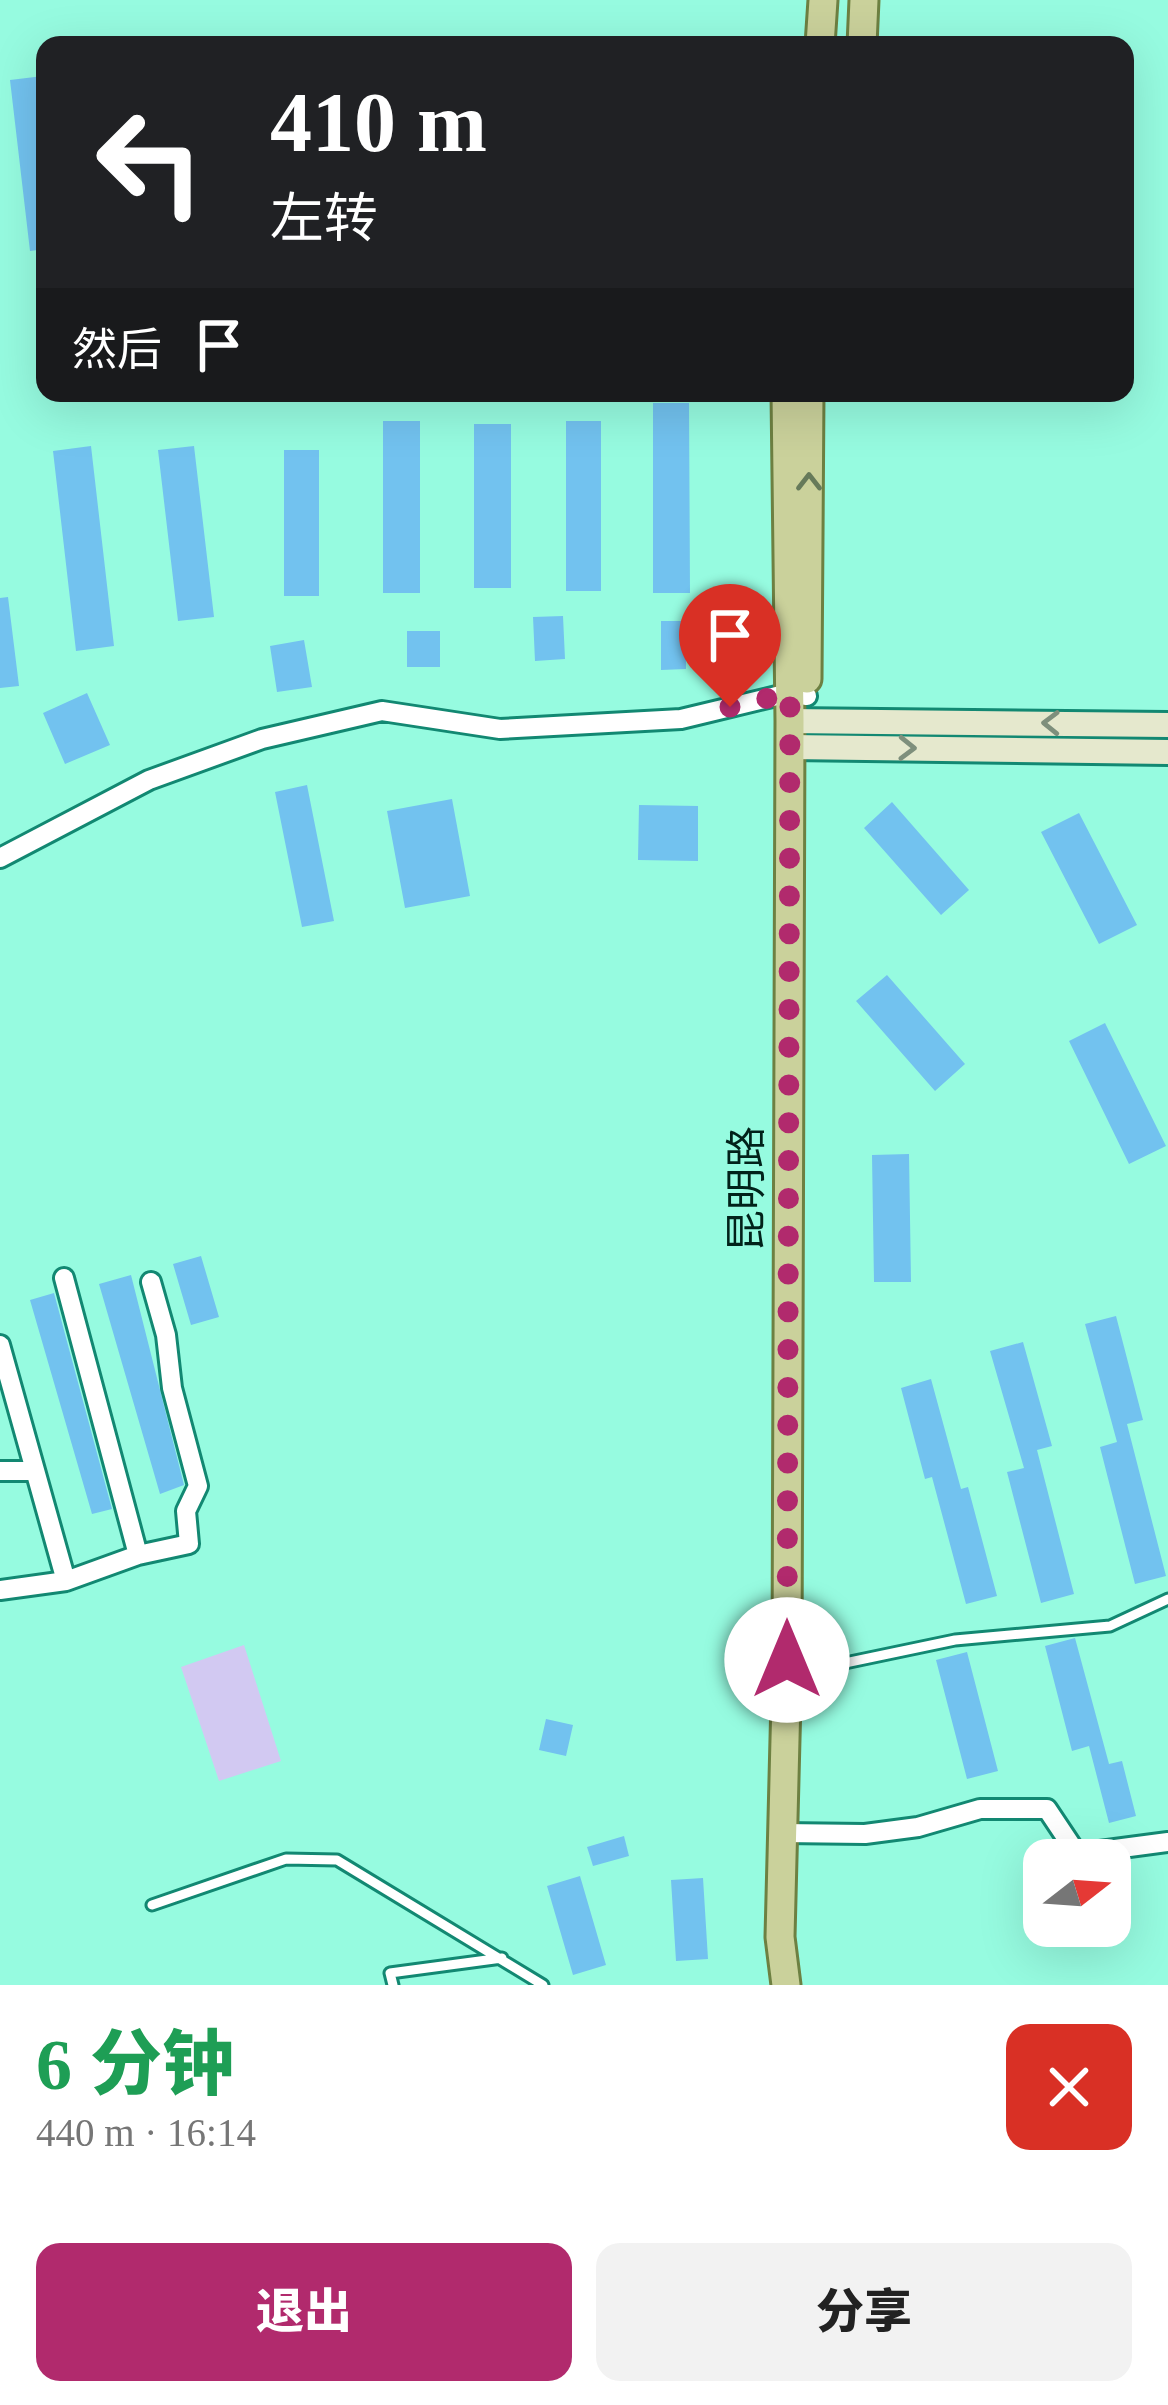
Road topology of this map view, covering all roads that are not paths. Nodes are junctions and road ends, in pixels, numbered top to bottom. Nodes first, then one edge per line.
1 (823, 0) edge
2 (864, 0) edge
3 (821, 36) edge
4 (862, 36) edge
5 (786, 402) edge
6 (809, 402) edge
7 (798, 721) junction
8 (1168, 724) edge
9 (1168, 752) edge
10 (0, 858) edge
11 (64, 1277) dead end
12 (151, 1282) dead end
13 (0, 1345) edge
14 (0, 1471) edge
15 (35, 1471) junction
16 (138, 1555) junction
17 (66, 1581) junction
18 (0, 1590) edge
19 (1168, 1598) edge
20 (794, 1660) junction
21 (790, 1833) junction
22 (1168, 1842) edge
23 (152, 1905) dead end
24 (502, 1958) junction
25 (393, 1985) edge
26 (543, 1985) edge
27 (785, 1985) edge
28 (804, 1985) edge

1 - 3 main road
2 - 4 main road
5 - 7 main road, 昆明路
7 -> 6 main road, 昆明路
8 -> 7 main road
7 -> 9 main road
7 - 10 street
7 - 20 main road, 昆明路
11 - 16 street
12 - 16 street
13 - 15 street
14 - 15 street
15 - 17 street
16 - 17 street
17 - 18 street
19 - 20 lane
20 - 21 main road, 昆明路
21 - 22 street
21 - 27 main road, 昆明路
21 - 28 main road, 昆明路
23 - 24 lane
24 - 25 lane
24 - 26 lane

